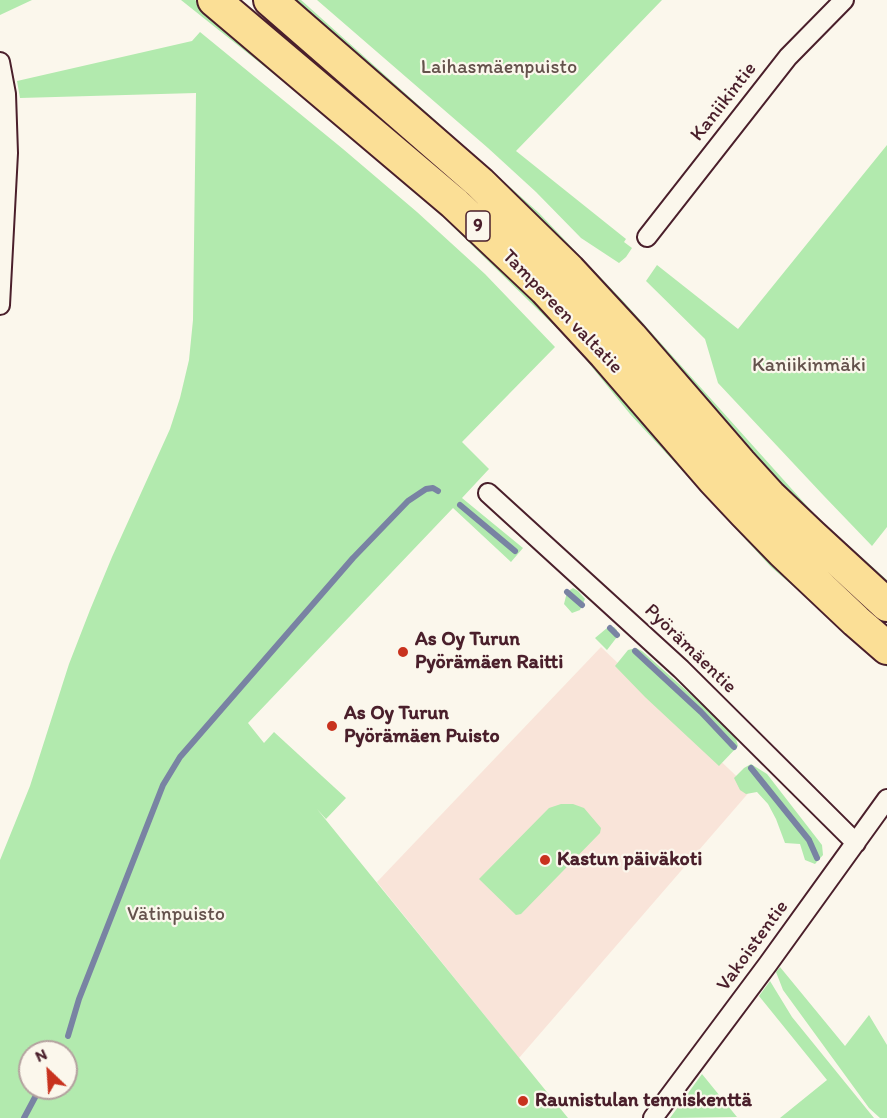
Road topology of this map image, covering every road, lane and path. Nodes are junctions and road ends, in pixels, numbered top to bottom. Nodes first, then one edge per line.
1 (214, 0) edge
2 (270, 0) edge
3 (844, 0) edge
4 (0, 62) edge
5 (646, 237) dead end
6 (0, 305) edge
7 (488, 493) dead end
8 (887, 604) edge
9 (887, 648) edge
10 (887, 799) edge
11 (856, 843) junction
12 (653, 1118) edge

1 - 9 highway, Tampereen valtatie / 9
2 - 8 highway, Tampereen valtatie / 9
3 - 5 street, Kaniikintie
4 - 6 street
7 - 11 street, Pyörämäentie
10 - 11 street, Vakoistentie
11 - 12 street, Vakoistentie

